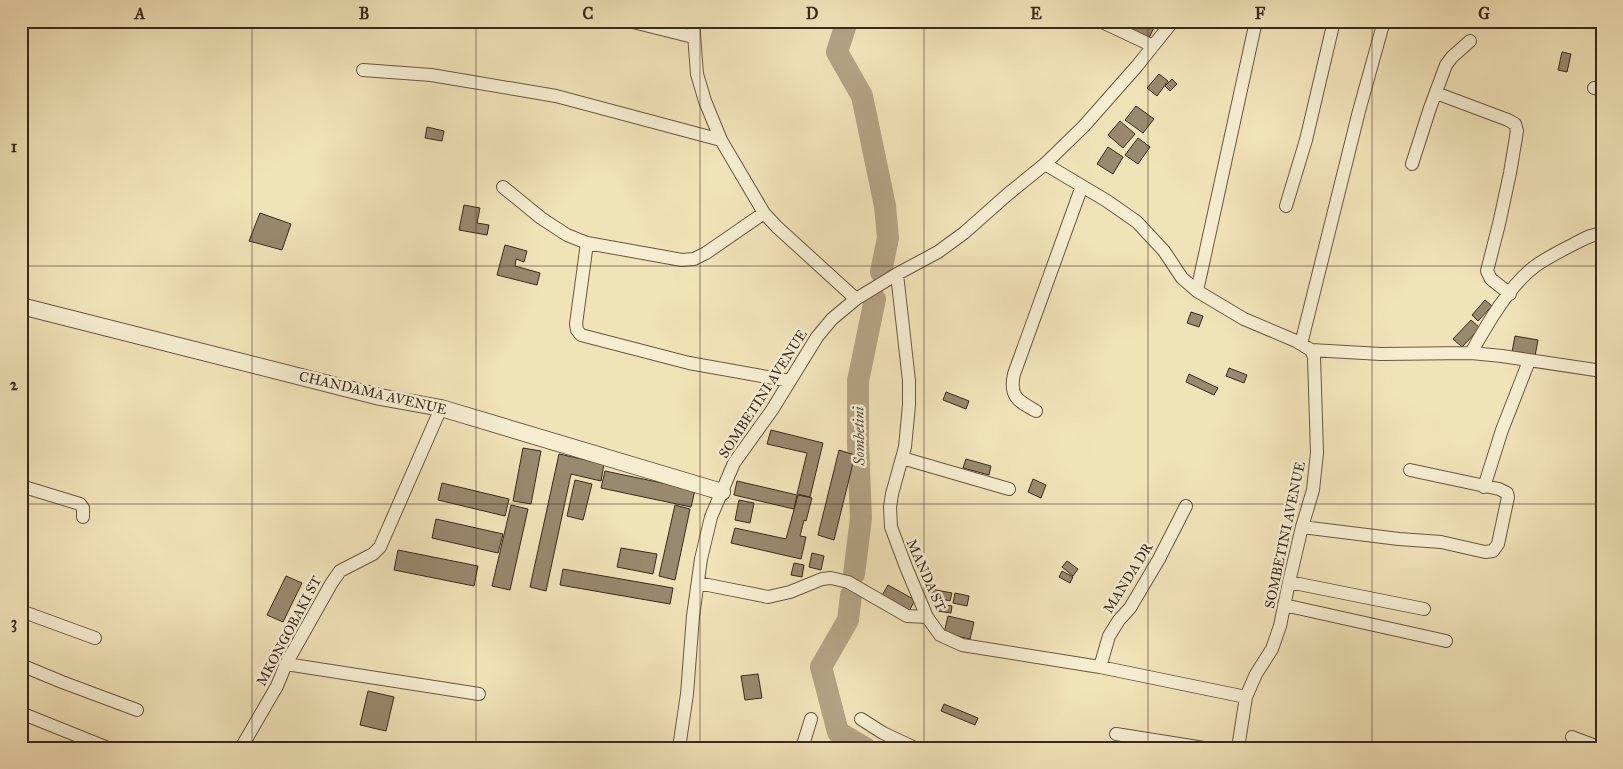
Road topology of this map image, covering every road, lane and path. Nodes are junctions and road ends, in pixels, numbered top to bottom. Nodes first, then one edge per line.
1 (629, 21) edge
2 (693, 21) edge
3 (1100, 21) edge
4 (1173, 21) edge
5 (1256, 21) edge
6 (1334, 21) edge
7 (1384, 21) edge
8 (693, 37) junction
9 (1470, 41) dead end
10 (1153, 46) junction
11 (363, 70) dead end
12 (1436, 93) junction
13 (721, 140) junction
14 (1045, 164) junction
15 (1412, 164) dead end
16 (1082, 186) junction
17 (503, 187) dead end
18 (1286, 206) dead end
19 (764, 213) junction
20 (1601, 232) edge
21 (587, 243) junction
22 (897, 274) junction
23 (1197, 291) junction
24 (1510, 294) junction
25 (856, 299) junction
26 (21, 306) edge
27 (1306, 347) junction
28 (1471, 353) junction
29 (1529, 361) junction
30 (1602, 371) edge
31 (790, 380) junction
32 (441, 408) junction
33 (1036, 411) dead end
34 (902, 458) junction
35 (1410, 470) dead end
36 (21, 486) edge
37 (1484, 487) junction
38 (1009, 489) dead end
39 (722, 492) junction
40 (1186, 506) dead end
41 (83, 517) dead end
42 (1302, 527) junction
43 (1288, 582) junction
44 (698, 583) junction
45 (1284, 605) junction
46 (1424, 609) dead end
47 (21, 612) edge
48 (927, 617) junction
49 (95, 638) dead end
50 (1446, 641) dead end
51 (286, 664) junction
52 (21, 665) edge
53 (1100, 668) junction
54 (479, 694) dead end
55 (1246, 698) junction
56 (137, 710) dead end
57 (21, 713) edge
58 (810, 719) dead end
59 (861, 719) dead end
60 (1116, 734) dead end
61 (1572, 737) dead end
62 (108, 748) edge
63 (241, 748) edge
64 (679, 748) edge
65 (802, 748) edge
66 (915, 748) edge
67 (1204, 748) edge
68 (1238, 748) edge
69 (1601, 748) edge

1 - 8 street
2 - 8 street
3 - 10 street
4 - 10 street, SOMBETINI AVENUE
5 - 23 street
6 - 18 street
7 - 27 street
8 - 13 street
9 - 12 street
10 - 14 street, SOMBETINI AVENUE
11 - 13 street
12 - 15 street
12 - 24 street
13 - 19 street
14 - 16 street
14 - 22 street, SOMBETINI AVENUE
16 - 23 street
16 - 33 street
17 - 21 street
19 - 21 street
19 - 25 street
20 - 24 street
21 - 31 street
22 - 25 street, SOMBETINI AVENUE
22 - 34 street, MANDA ST
23 - 27 street
24 - 28 street
25 - 31 street, SOMBETINI AVENUE
26 - 32 street, CHANDAMA AVENUE
27 - 28 street
27 - 42 street, SOMBETINI AVENUE
28 - 29 street
29 - 30 street
29 - 37 street
31 - 39 street, SOMBETINI AVENUE
32 - 39 street, CHANDAMA AVENUE
32 - 51 street, MKONGOBAKI ST
34 - 38 street
34 - 48 street, MANDA ST
35 - 37 street
36 - 41 street
37 - 42 street
39 - 44 street, SOMBETINI AVENUE
40 - 53 street, MANDA DR
42 - 43 street, SOMBETINI AVENUE
43 - 45 street, SOMBETINI AVENUE
43 - 46 street
44 - 48 street
44 - 64 street, SOMBETINI AVENUE
45 - 50 street
45 - 55 street, SOMBETINI AVENUE
47 - 49 street
48 - 53 street, MANDA ST
51 - 54 street
51 - 63 street, MKONGOBAKI ST
52 - 56 street
53 - 55 street, MANDA ST
55 - 68 street, SOMBETINI AVENUE
57 - 62 street
58 - 65 street
59 - 66 street
60 - 67 street
61 - 69 street

